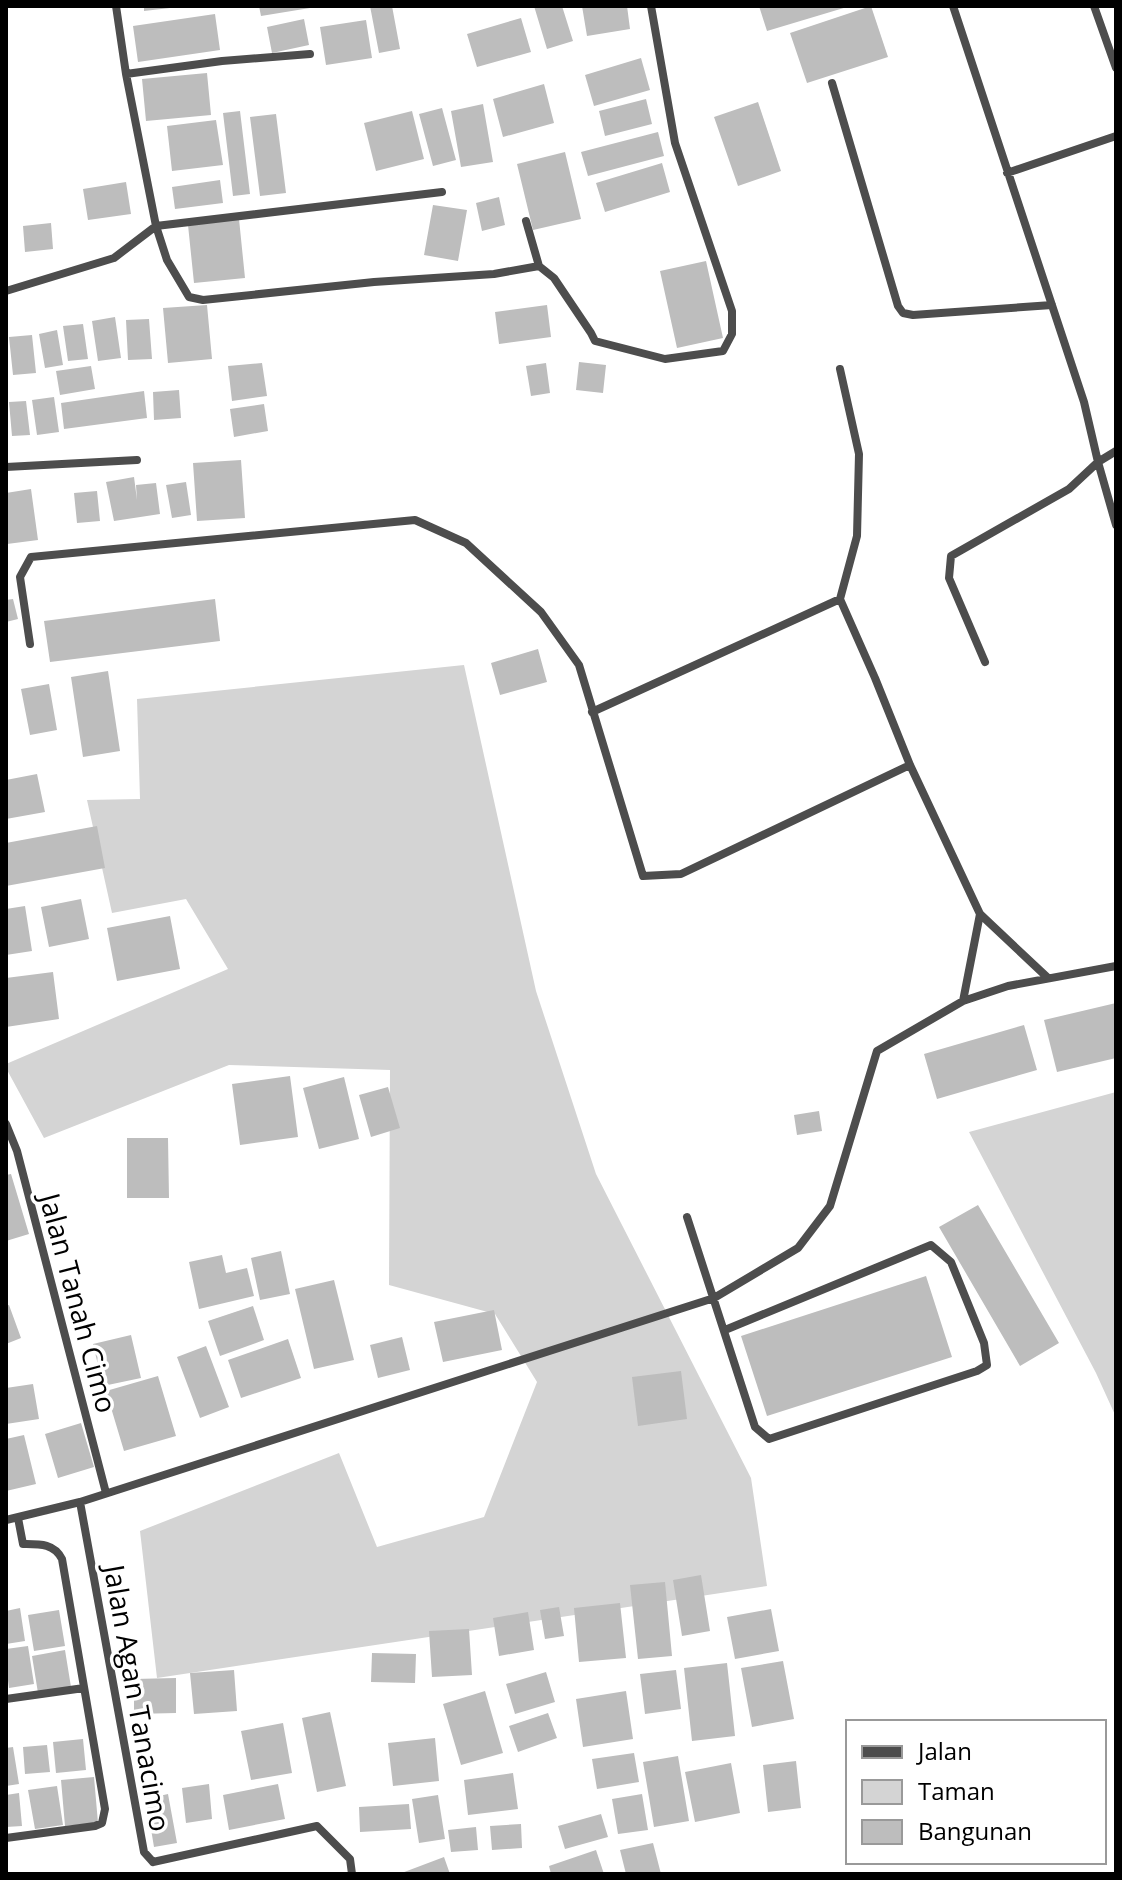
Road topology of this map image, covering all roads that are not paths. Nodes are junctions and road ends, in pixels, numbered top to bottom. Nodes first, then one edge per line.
1 (116, 6) edge
2 (651, 6) edge
3 (953, 6) edge
4 (1094, 6) edge
5 (310, 54) dead end
6 (1116, 68) edge
7 (126, 74) junction
8 (832, 83) dead end
9 (1116, 136) edge
10 (1007, 173) junction
11 (442, 192) dead end
12 (526, 221) dead end
13 (156, 226) junction
14 (539, 266) junction
15 (6, 291) edge
16 (1052, 305) junction
17 (840, 369) dead end
18 (1116, 451) edge
19 (137, 460) dead end
20 (1098, 462) junction
21 (6, 467) edge
22 (1116, 525) edge
23 (840, 599) junction
24 (30, 644) dead end
25 (985, 662) dead end
26 (592, 712) junction
27 (910, 765) junction
28 (980, 914) junction
29 (1116, 966) edge
30 (1048, 978) junction
31 (963, 1001) junction
32 (6, 1124) edge
33 (17, 1151) junction
34 (6, 1154) edge
35 (687, 1217) dead end
36 (714, 1298) junction
37 (725, 1330) junction
38 (106, 1493) junction
39 (80, 1502) junction
40 (18, 1518) junction
41 (6, 1520) edge
42 (84, 1688) junction
43 (6, 1699) edge
44 (6, 1838) edge
45 (153, 1862) junction
46 (153, 1874) edge
47 (352, 1874) edge

1 - 7 street
2 - 14 street
3 - 10 street
4 - 6 street
5 - 7 street
7 - 13 street
8 - 16 street
9 - 10 street
10 - 16 street
11 - 13 street
12 - 14 street
13 - 14 street
13 - 15 street
16 - 20 street
17 - 23 street
18 - 20 street
19 - 21 street
20 - 22 street
20 - 25 street
23 - 26 street
23 - 27 street
24 - 26 street
26 - 27 street
27 - 28 street
28 - 30 street
28 - 31 street
29 - 30 street
30 - 31 street
31 - 36 street
32 - 33 street, Jalan Tanah Cimo
33 - 34 street
33 - 38 street, Jalan Tanah Cimo
35 - 36 street
36 - 37 street
36 - 38 street
37 - 37 street
38 - 39 street
39 - 40 street
39 - 45 street, Jalan Agan Tanacimo
40 - 41 street
40 - 42 street
42 - 43 street
42 - 44 street
45 - 46 street
45 - 47 street, Jalan Agan Tanacimo

